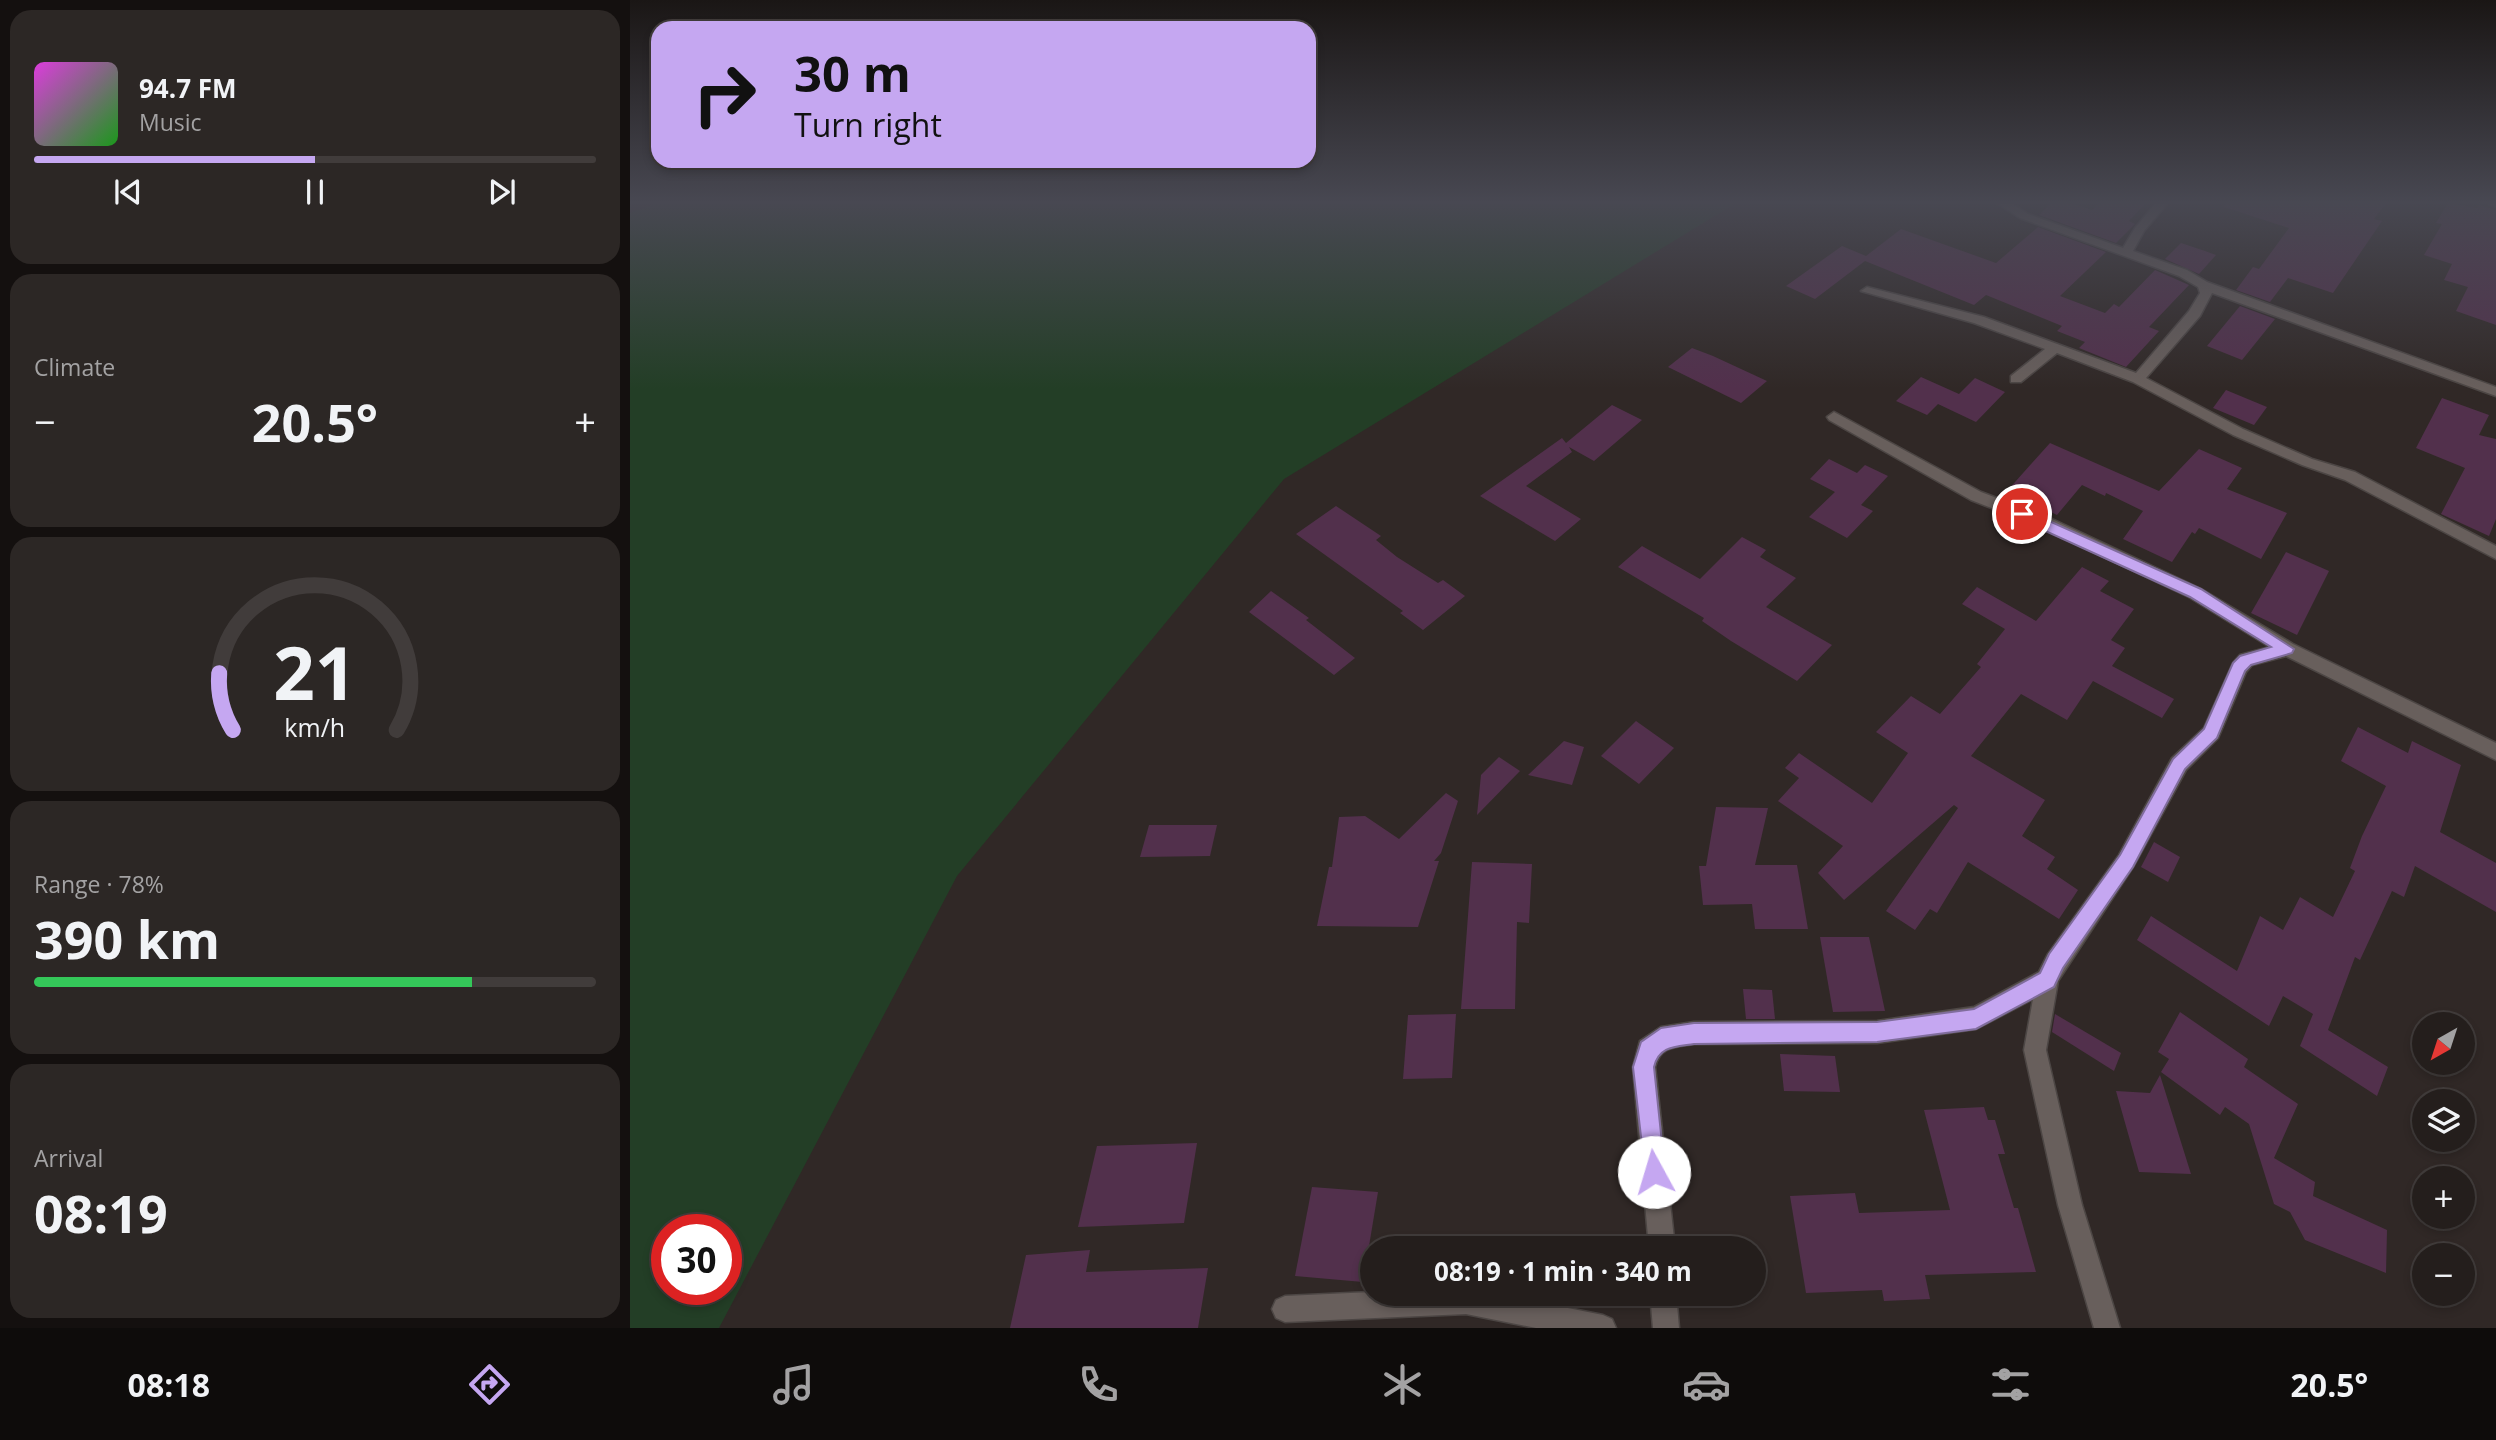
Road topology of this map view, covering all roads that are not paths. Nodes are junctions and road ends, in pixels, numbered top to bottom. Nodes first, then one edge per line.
1 (2163, 265) edge
2 (2203, 285) junction
3 (1867, 291) dead end
4 (2056, 348) junction
5 (2016, 379) dead end
6 (2138, 379) junction
7 (2496, 392) edge
8 (1834, 417) dead end
9 (2496, 553) edge
10 (2287, 649) junction
11 (2496, 752) edge
12 (2047, 980) junction
13 (1661, 1236) edge
14 (1665, 1306) edge
15 (1285, 1309) dead end
16 (1603, 1328) edge
17 (1666, 1328) edge
18 (2107, 1328) edge

1 - 2 street
2 - 6 street
2 - 7 street
3 - 4 street
4 - 5 street
4 - 6 street
6 - 9 street
8 - 10 street
10 - 11 street
10 - 12 street
12 - 13 street
12 - 18 street
14 - 17 street
15 - 16 street

